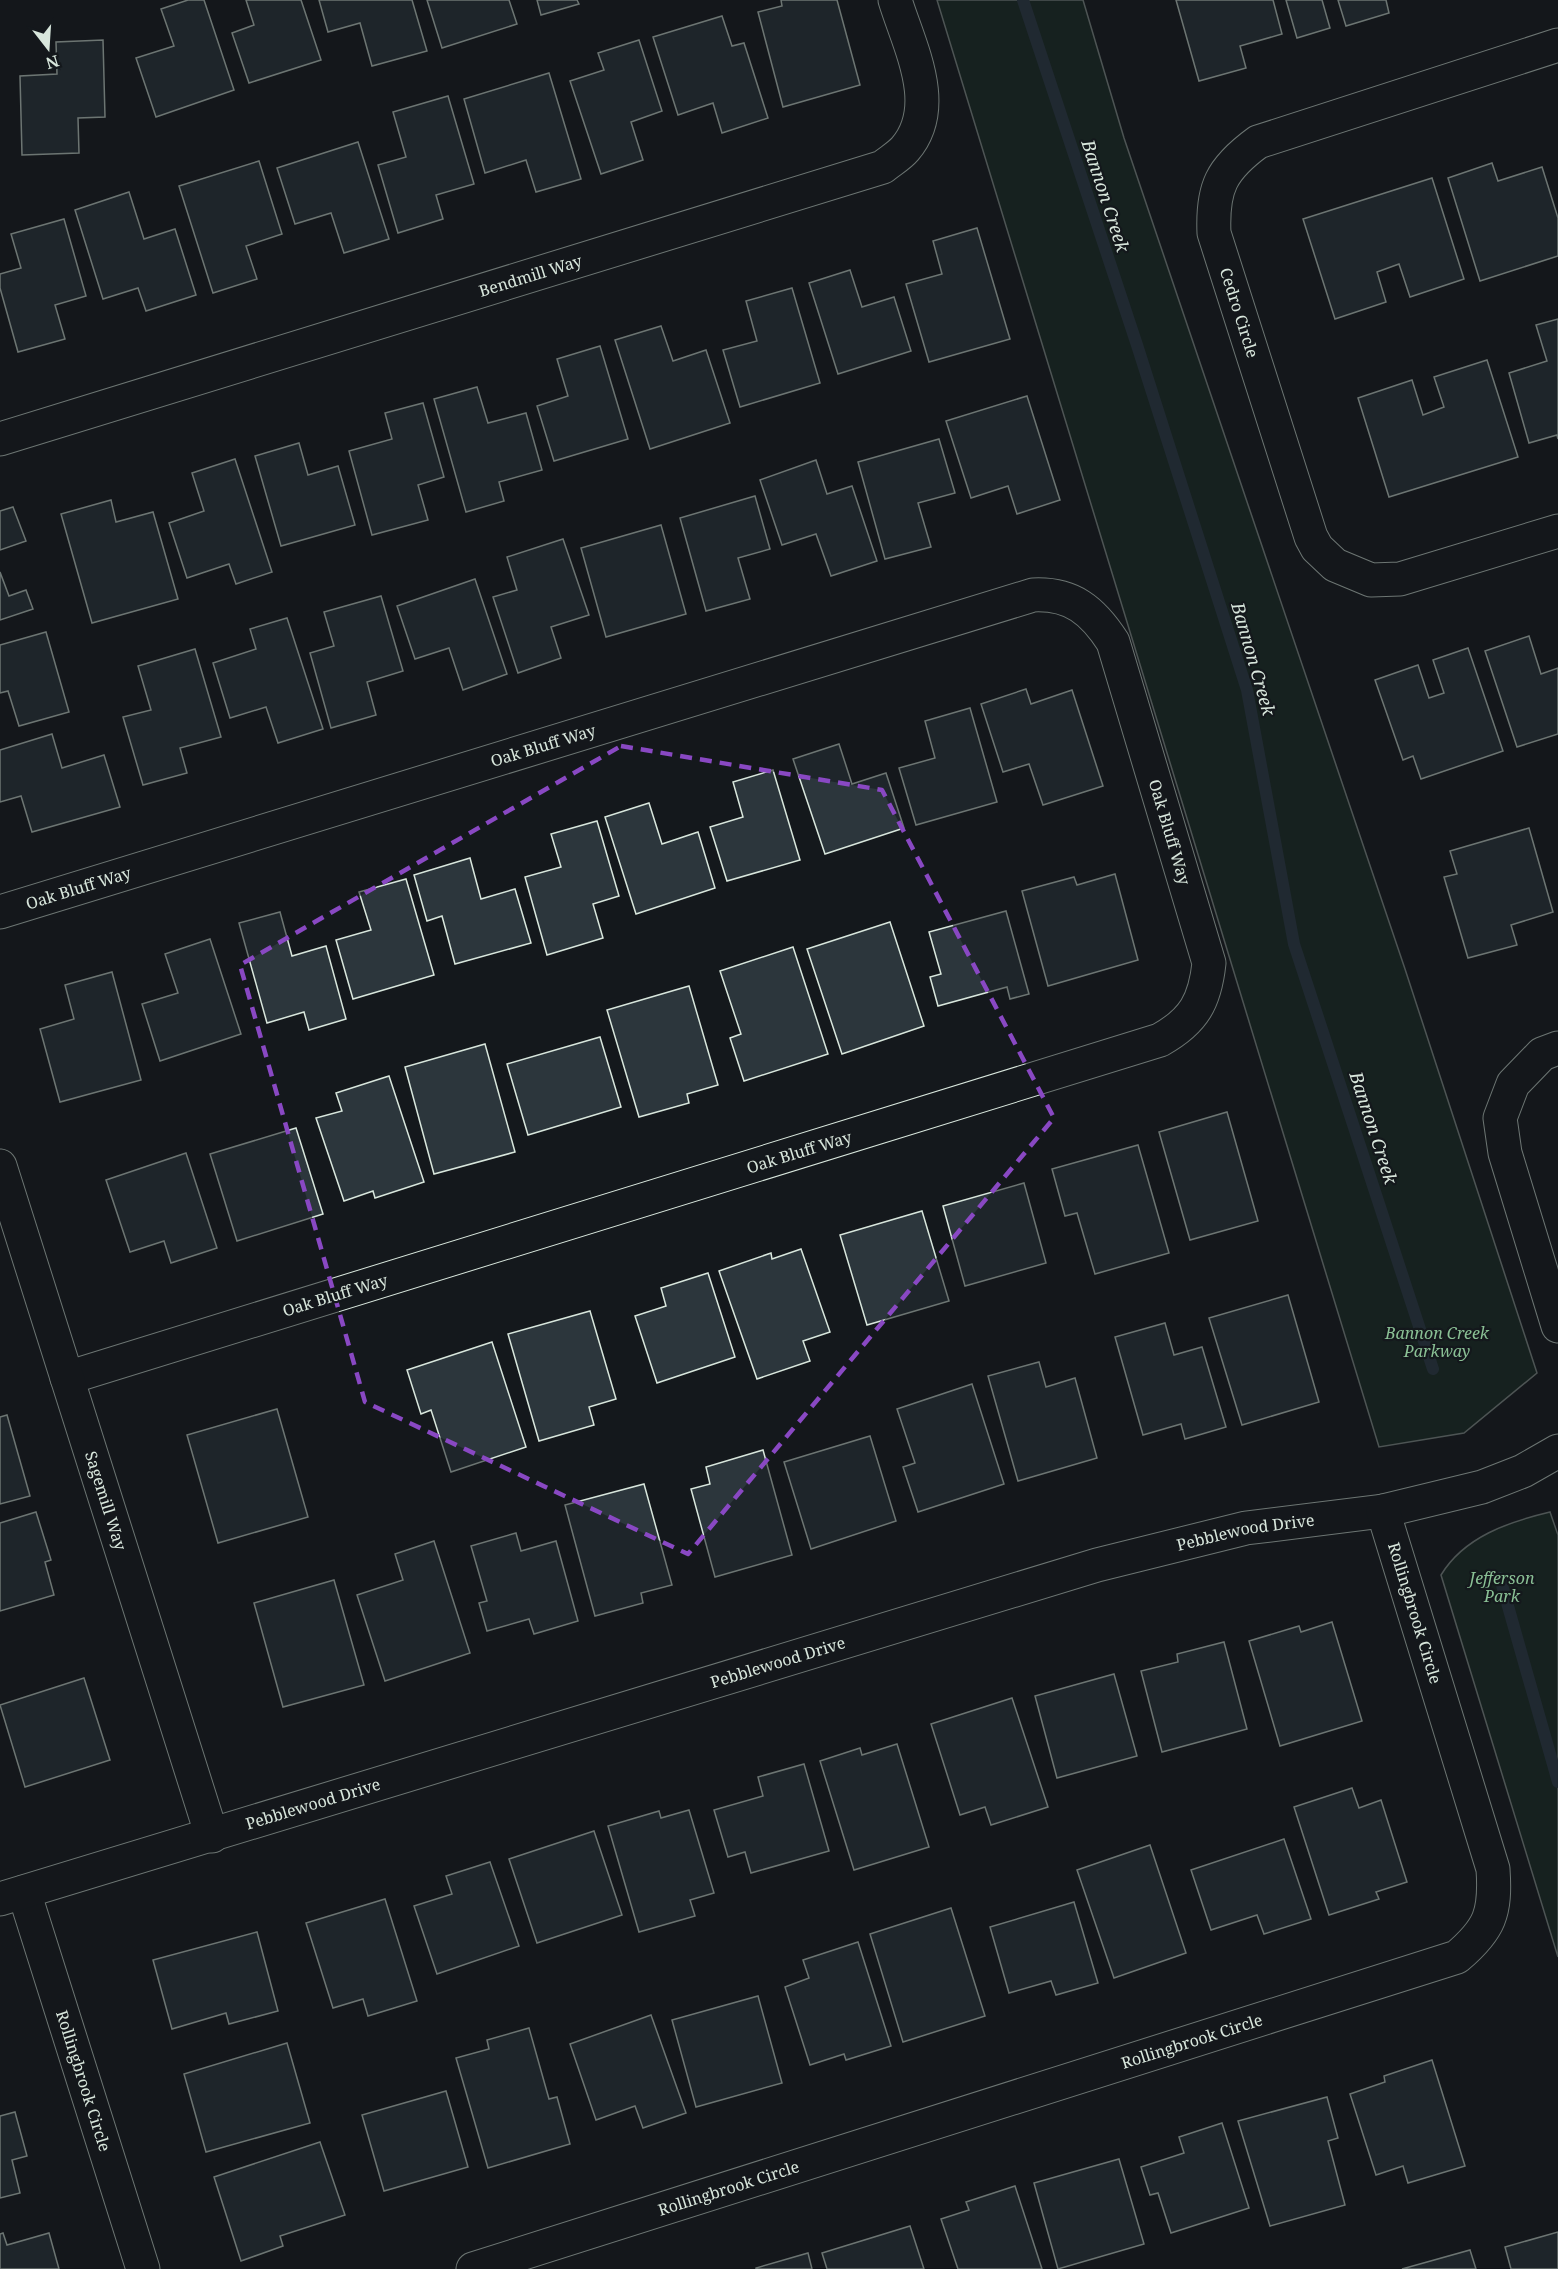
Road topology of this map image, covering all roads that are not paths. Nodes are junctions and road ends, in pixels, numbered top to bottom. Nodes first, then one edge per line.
1 (895, 0) edge
2 (1558, 45) edge
3 (0, 439) edge
4 (1558, 531) edge
5 (0, 912) edge
6 (1558, 1048) edge
7 (0, 1166) edge
8 (1558, 1326) edge
9 (67, 1378) junction
10 (1558, 1451) edge
11 (1383, 1511) junction
12 (212, 1836) junction
13 (12, 1895) edge
14 (143, 2269) edge
15 (472, 2269) edge

1 - 3 street, Bendmill Way
2 - 4 street, Cedro Circle
5 - 9 street, Oak Bluff Way
6 - 8 street
7 - 9 street, Sagemill Way
9 - 12 street, Sagemill Way
10 - 11 street, Pebblewood Drive
11 - 12 street, Pebblewood Drive
11 - 15 street, Rollingbrook Circle
12 - 13 street, Pebblewood Drive
13 - 14 street, Rollingbrook Circle

